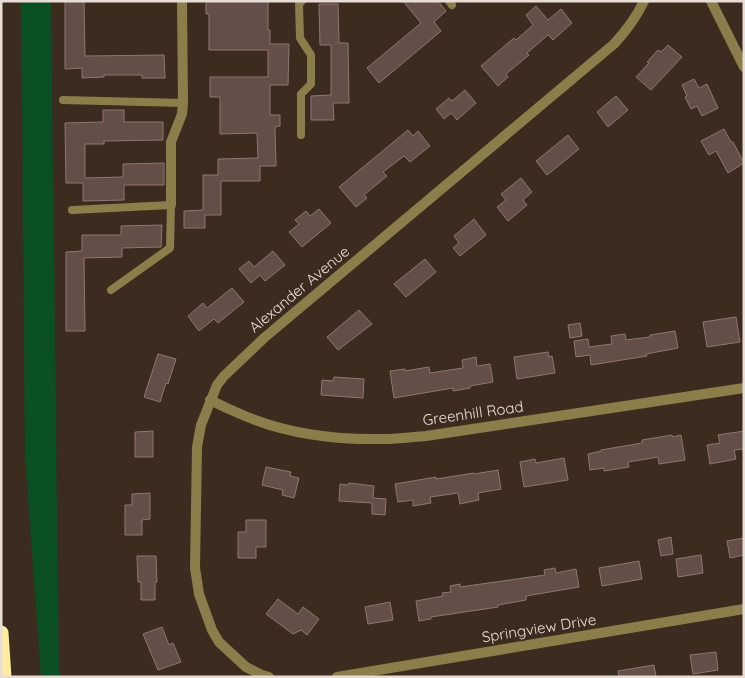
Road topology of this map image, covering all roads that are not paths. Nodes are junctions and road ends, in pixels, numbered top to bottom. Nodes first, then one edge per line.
1 (182, 1) edge
2 (302, 1) edge
3 (644, 1) edge
4 (711, 1) edge
5 (744, 67) edge
6 (63, 100) dead end
7 (184, 103) junction
8 (302, 135) dead end
9 (171, 206) junction
10 (72, 210) dead end
11 (111, 290) dead end
12 (744, 388) edge
13 (210, 400) junction
14 (744, 609) edge
15 (1, 633) edge
16 (4, 677) edge
17 (269, 677) edge
18 (339, 677) edge

1 - 7 street
2 - 8 lane
3 - 13 street, Alexander Avenue
4 - 5 street
6 - 7 lane
7 - 9 street
9 - 10 lane
9 - 11 lane
12 - 13 street, Greenhill Road
13 - 17 street, Alexander Avenue
14 - 18 street, Springview Drive
15 - 16 highway

